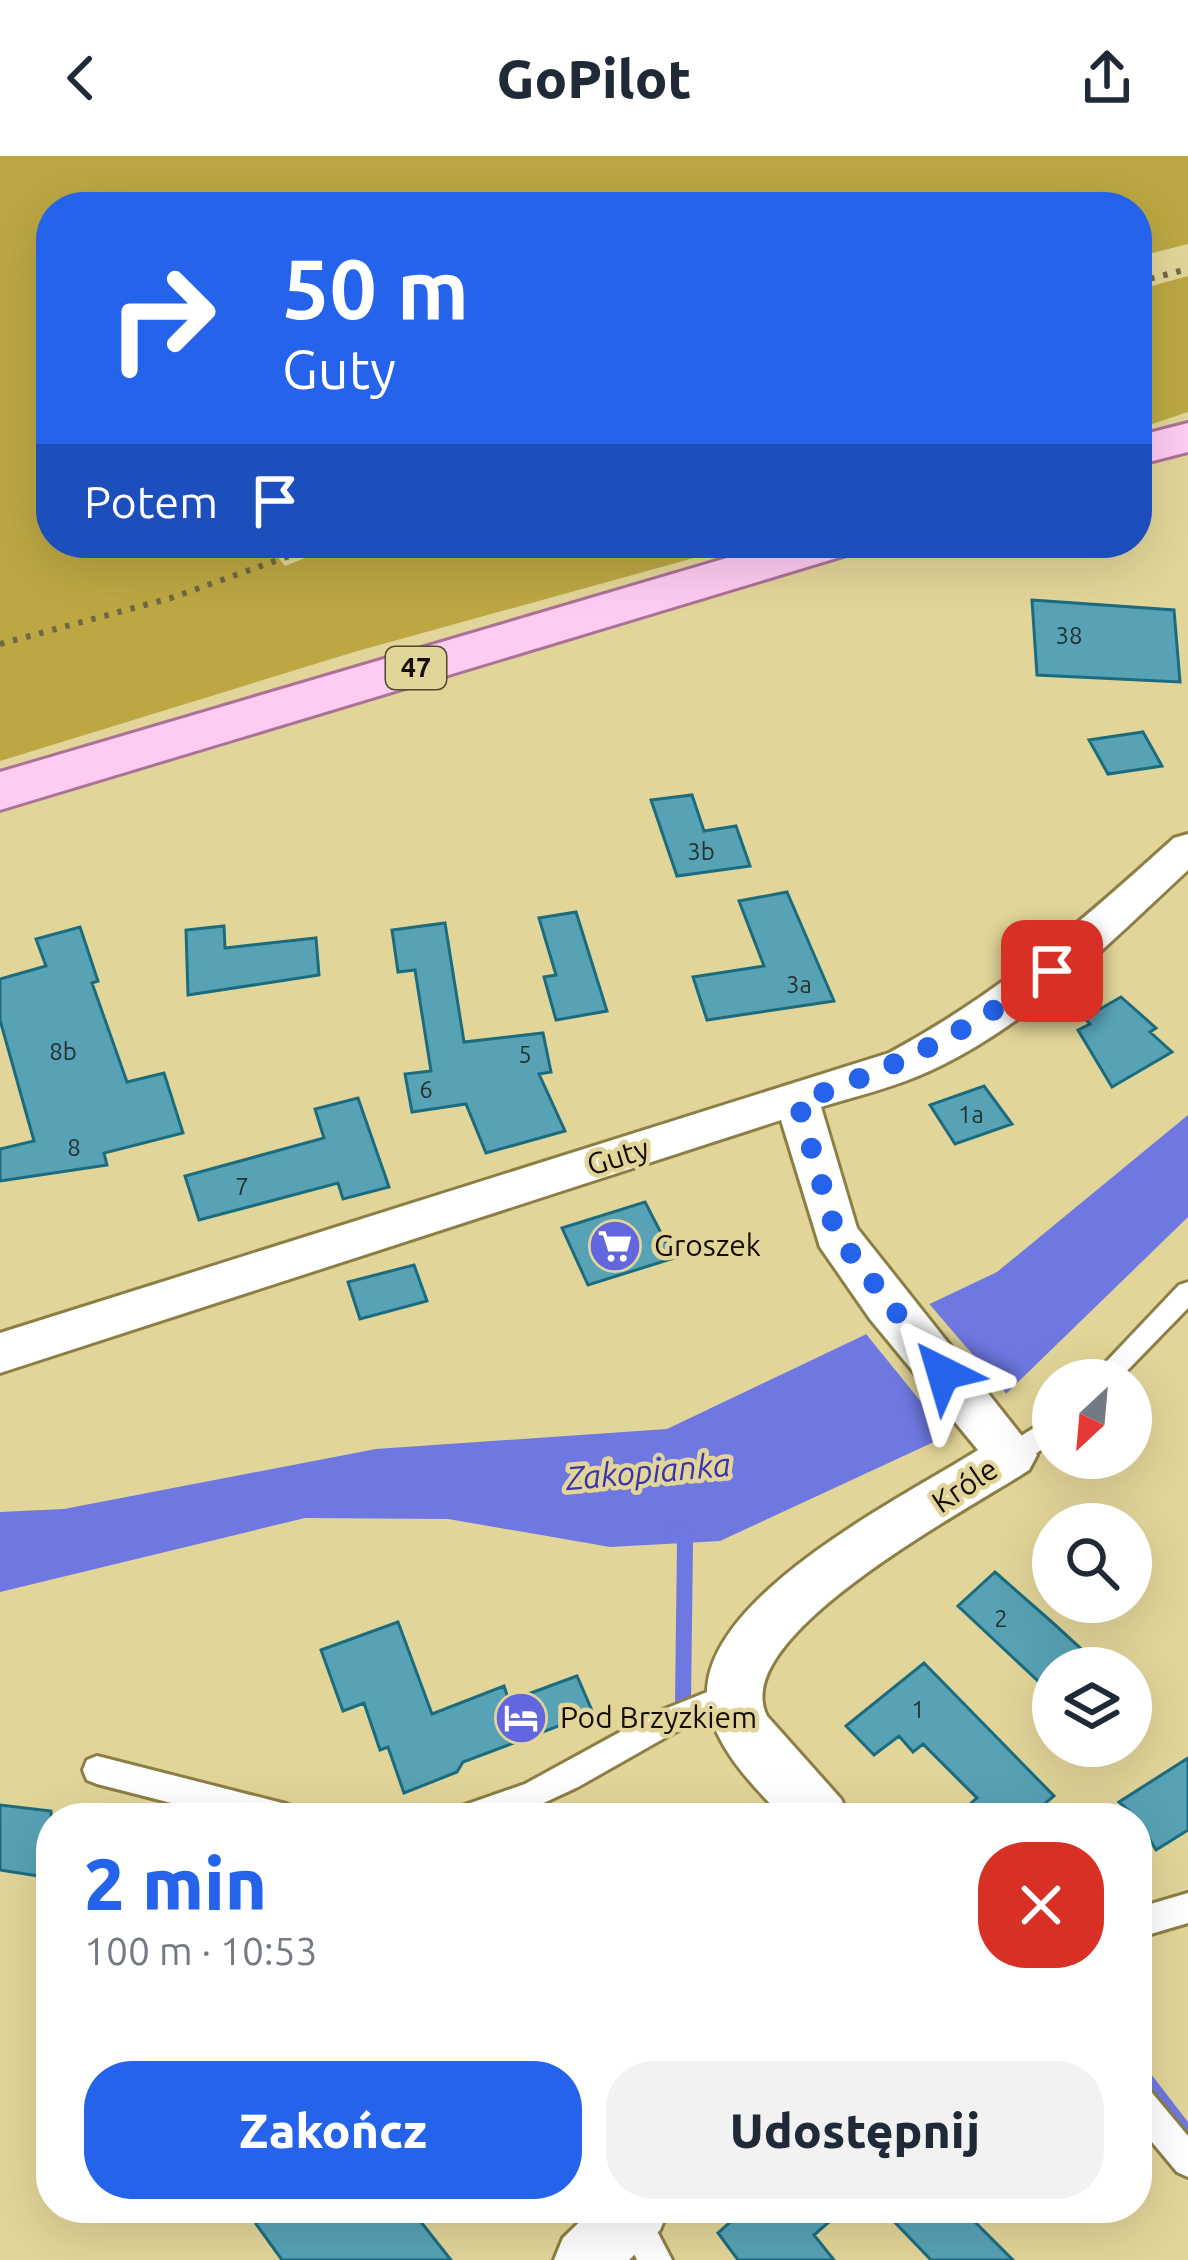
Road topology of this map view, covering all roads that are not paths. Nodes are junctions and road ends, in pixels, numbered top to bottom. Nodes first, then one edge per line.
1 (1188, 437) edge
2 (1152, 447) edge
3 (782, 558) edge
4 (0, 791) edge
5 (1184, 851) edge
6 (798, 1102) junction
7 (1188, 1292) edge
8 (0, 1353) edge
9 (1123, 1359) edge
10 (1022, 1441) edge
11 (732, 1695) junction
12 (97, 1770) dead end
13 (227, 1803) edge
14 (502, 1803) edge
15 (809, 1803) edge
16 (1188, 1908) edge
17 (1152, 1919) edge
18 (1152, 2117) edge
19 (1188, 2161) edge
20 (642, 2228) edge
21 (584, 2260) edge

1 - 2 main road
3 - 4 main road, 47
5 - 6 street, Guty
6 - 8 street, Guty
6 - 10 street, Króle
7 - 9 lane
10 - 11 street, Króle
11 - 14 lane
11 - 15 street
12 - 13 lane
16 - 17 lane
18 - 19 lane
20 - 21 street

